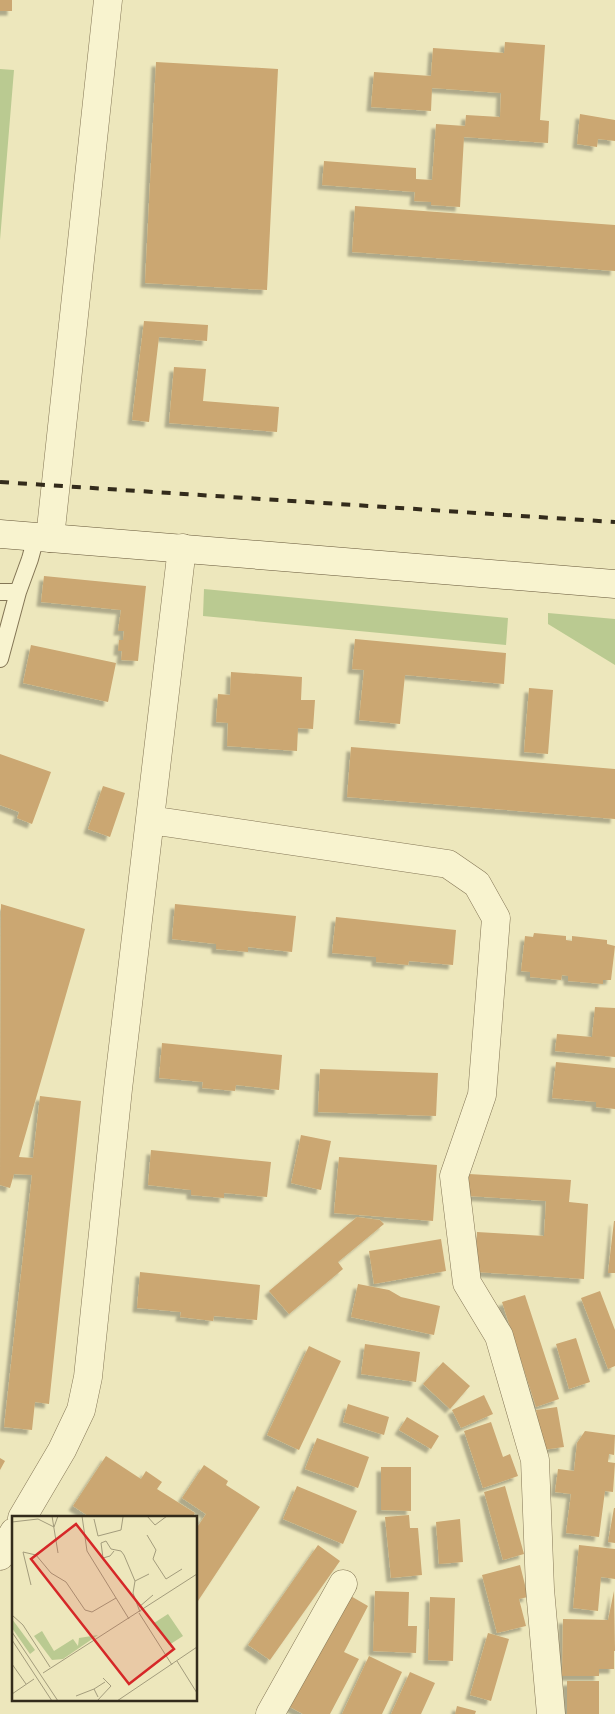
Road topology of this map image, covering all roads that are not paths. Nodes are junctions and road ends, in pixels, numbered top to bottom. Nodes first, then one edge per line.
1 (108, 0) edge
2 (0, 534) edge
3 (43, 538) junction
4 (182, 548) junction
5 (615, 584) edge
6 (0, 592) edge
7 (18, 592) junction
8 (0, 659) edge
9 (150, 820) junction
10 (23, 1516) edge
11 (12, 1535) edge
12 (0, 1556) edge
13 (343, 1584) dead end
14 (270, 1714) edge
15 (551, 1714) edge

1 - 3 street
2 - 3 street
3 - 4 street
3 - 7 lane
4 - 5 street
4 - 9 street
6 - 7 lane
7 - 8 lane
9 - 10 street
9 - 15 street
11 - 12 street
13 - 14 street

